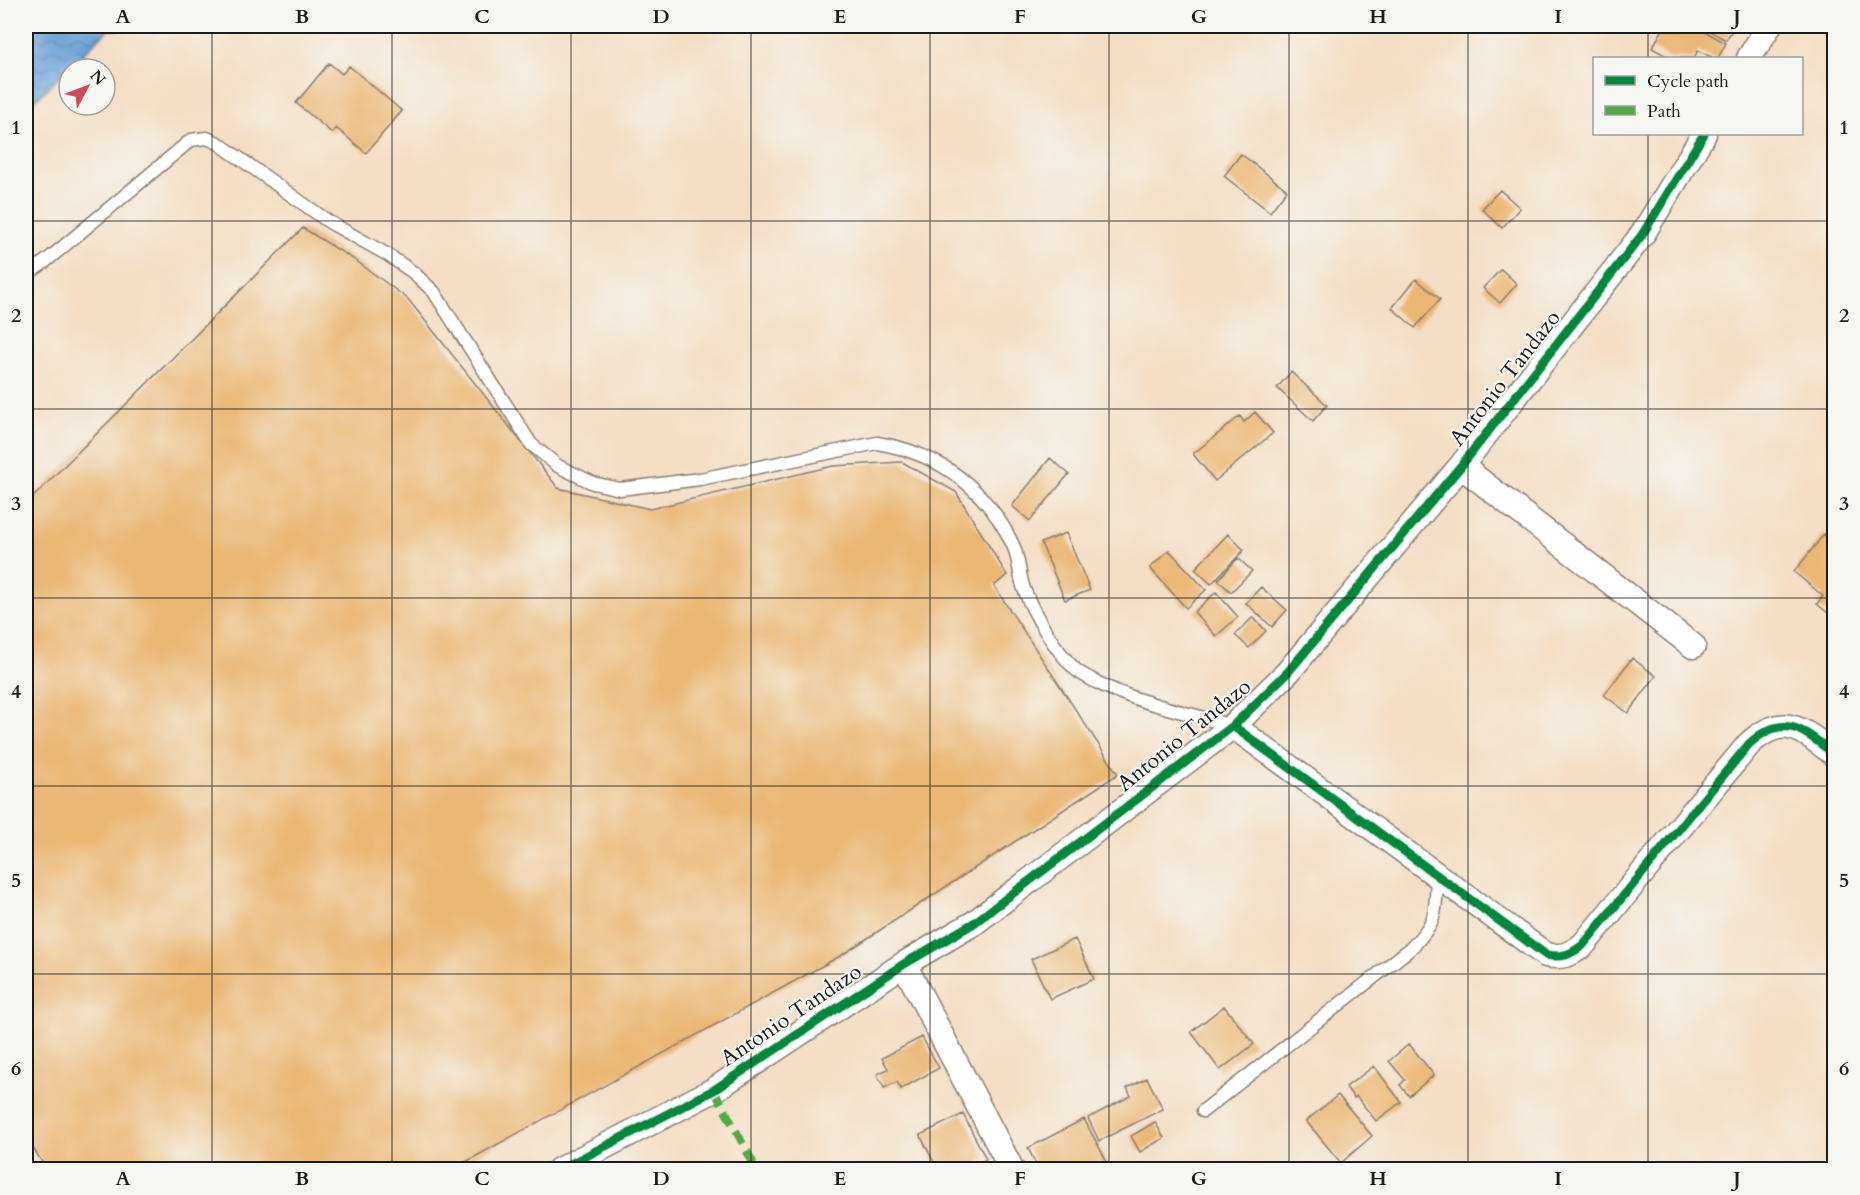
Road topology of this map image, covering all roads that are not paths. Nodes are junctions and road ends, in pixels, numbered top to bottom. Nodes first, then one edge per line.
1 (1769, 26) edge
2 (1750, 57) edge
3 (1703, 135) edge
4 (26, 275) edge
5 (1461, 466) junction
6 (1693, 646) dead end
7 (1233, 726) junction
8 (1834, 754) edge
9 (1437, 875) junction
10 (904, 964) junction
11 (1203, 1111) dead end
12 (559, 1170) edge
13 (1012, 1170) edge

1 - 2 street
3 - 5 street, Antonio Tandazo
4 - 7 lane
5 - 6 street
5 - 7 street, Antonio Tandazo
7 - 9 street
7 - 10 street, Antonio Tandazo
8 - 9 street
9 - 11 lane
10 - 12 street, Antonio Tandazo
10 - 13 street

